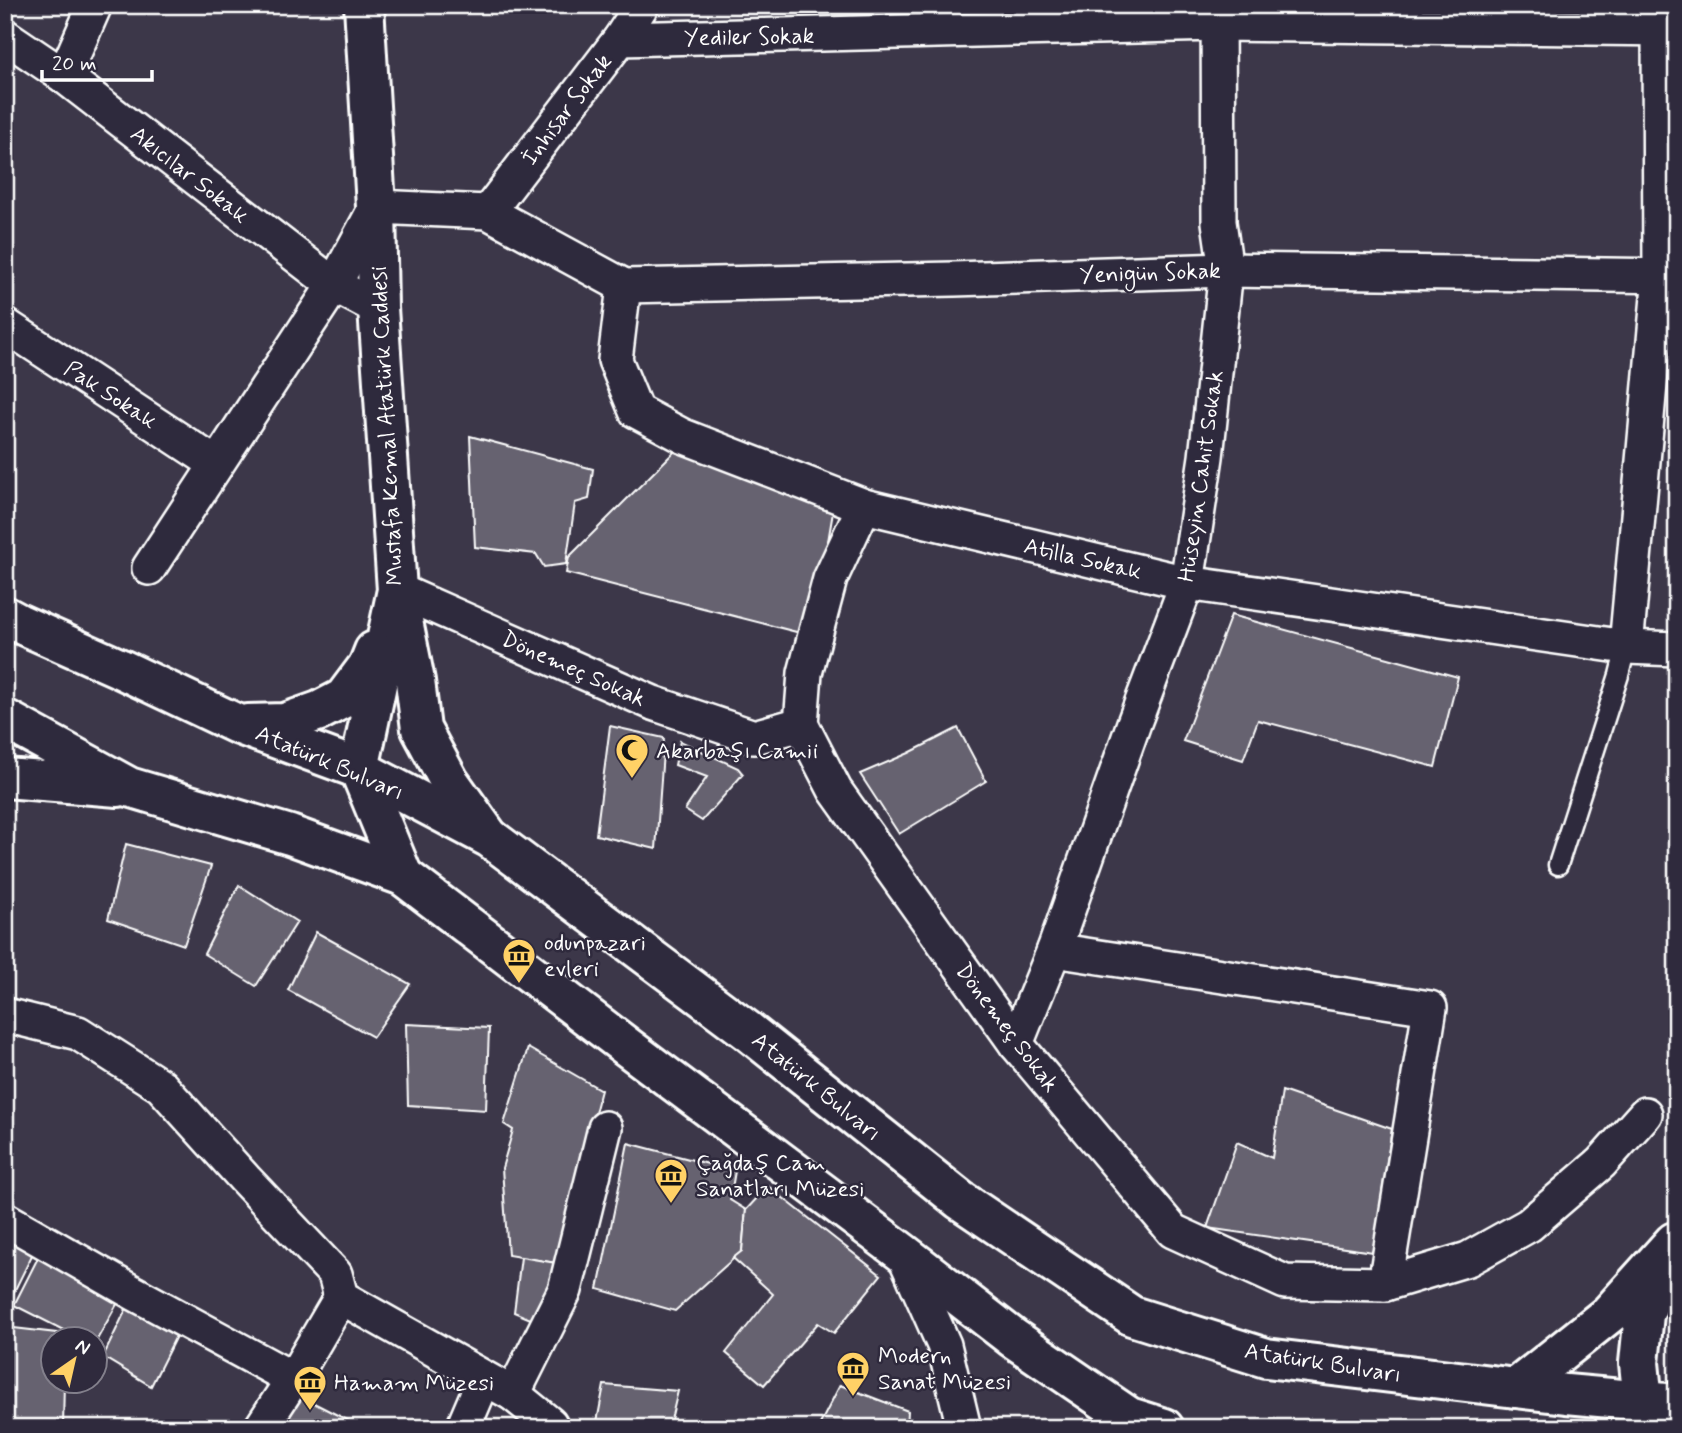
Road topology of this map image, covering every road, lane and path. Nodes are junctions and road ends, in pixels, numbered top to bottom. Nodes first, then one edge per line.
1 (95, 5) edge
2 (364, 5) edge
3 (642, 5) edge
4 (1218, 15) edge
5 (1668, 29) edge
6 (5, 36) edge
7 (620, 39) junction
8 (64, 76) junction
9 (376, 207) junction
10 (488, 212) junction
11 (1226, 270) junction
12 (1668, 276) edge
13 (334, 285) junction
14 (624, 286) junction
15 (378, 308) junction
16 (5, 325) edge
17 (216, 464) junction
18 (864, 506) junction
19 (149, 568) dead end
20 (1187, 583) junction
21 (397, 590) junction
22 (9, 621) edge
23 (1626, 647) junction
24 (1677, 649) edge
25 (5, 719) edge
26 (237, 724) junction
27 (800, 724) junction
28 (359, 769) junction
29 (5, 778) edge
30 (129, 787) junction
31 (490, 838) junction
32 (1558, 864) dead end
33 (403, 876) junction
34 (1054, 950) junction
35 (5, 1016) edge
36 (1016, 1044) junction
37 (1645, 1114) dead end
38 (605, 1128) dead end
39 (5, 1219) edge
40 (1676, 1239) edge
41 (904, 1253) junction
42 (1385, 1284) junction
43 (341, 1297) junction
44 (292, 1379) junction
45 (484, 1379) junction
46 (1516, 1388) junction
47 (513, 1394) junction
48 (1657, 1411) edge
49 (1144, 1424) edge
50 (261, 1428) edge
51 (463, 1428) edge
52 (552, 1428) edge
53 (964, 1428) edge

1 - 8 street
2 - 9 main road, Mustafa Kemal Atatürk Caddesi
3 - 7 street, İnhisar Sokak
4 - 5 street, Yediler Sokak
4 - 7 street, Yediler Sokak
4 - 11 street, Hüseyin Cahit Sokak
5 - 12 street
6 - 8 street, Akıcılar Sokak
7 - 10 street, İnhisar Sokak
8 - 13 street, Akıcılar Sokak
9 - 10 street
9 - 13 street
9 - 15 main road, Mustafa Kemal Atatürk Caddesi
10 - 14 street
11 - 12 street, Yenigün Sokak
11 - 14 street, Yenigün Sokak
11 - 20 street, Hüseyin Cahit Sokak
12 - 23 street
13 - 15 street, Akıcılar Sokak
13 - 17 street
14 - 18 street, Atilla Sokak
15 - 21 main road, Mustafa Kemal Atatürk Caddesi
16 - 17 street, Pak Sokak
17 - 19 street
18 - 20 street, Atilla Sokak
18 - 27 street
20 - 23 street, Atilla Sokak
20 - 34 street, Hüseyin Cahit Sokak
21 - 26 main road
21 - 27 street, Dönemeç Sokak
21 - 28 main road, Mustafa Kemal Atatürk Caddesi
21 - 31 main road
22 - 26 main road, Atatürk Bulvarı
23 - 24 street, Atilla Sokak
23 - 32 lane
25 - 30 main road
26 - 28 main road, Atatürk Bulvarı
27 - 36 street, Dönemeç Sokak
28 - 31 main road, Atatürk Bulvarı
28 - 33 main road
29 - 30 main road
30 - 33 main road
31 - 46 main road, Atatürk Bulvarı
33 - 41 main road
34 - 36 street, Hüseyin Cahit Sokak
34 - 42 street
35 - 43 street
36 - 42 street, Dönemeç Sokak
37 - 42 street, Dönemeç Sokak
38 - 47 street
39 - 44 street
40 - 46 main road
40 - 48 main road
41 - 49 main road
41 - 53 street
43 - 44 street
43 - 45 street
44 - 50 street
45 - 47 street
45 - 51 street
46 - 48 main road, Atatürk Bulvarı
47 - 52 street

